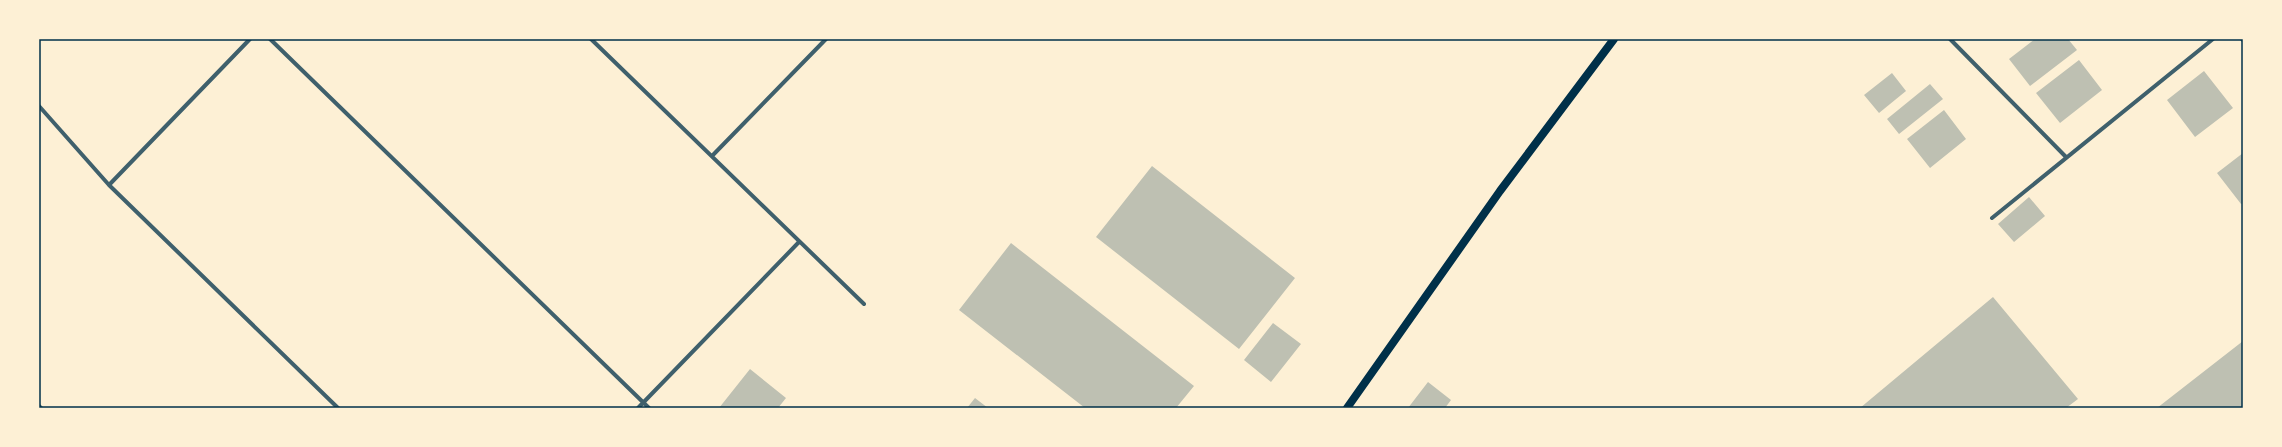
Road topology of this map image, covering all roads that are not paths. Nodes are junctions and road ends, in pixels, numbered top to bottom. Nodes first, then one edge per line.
1 (250, 39) edge
2 (270, 39) edge
3 (591, 39) edge
4 (826, 39) edge
5 (1614, 39) edge
6 (1950, 39) edge
7 (2212, 39) edge
8 (39, 106) edge
9 (712, 156) junction
10 (2066, 158) junction
11 (109, 185) junction
12 (1992, 218) dead end
13 (799, 242) junction
14 (864, 304) dead end
15 (643, 402) junction
16 (338, 408) edge
17 (638, 408) edge
18 (649, 408) edge
19 (1347, 408) edge

1 - 11 street
2 - 15 street
3 - 9 street
4 - 9 street
5 - 19 main road
6 - 10 street
7 - 10 street
8 - 11 street
9 - 13 street
10 - 12 street
11 - 16 street
13 - 14 street
13 - 15 street
15 - 17 street
15 - 18 street

